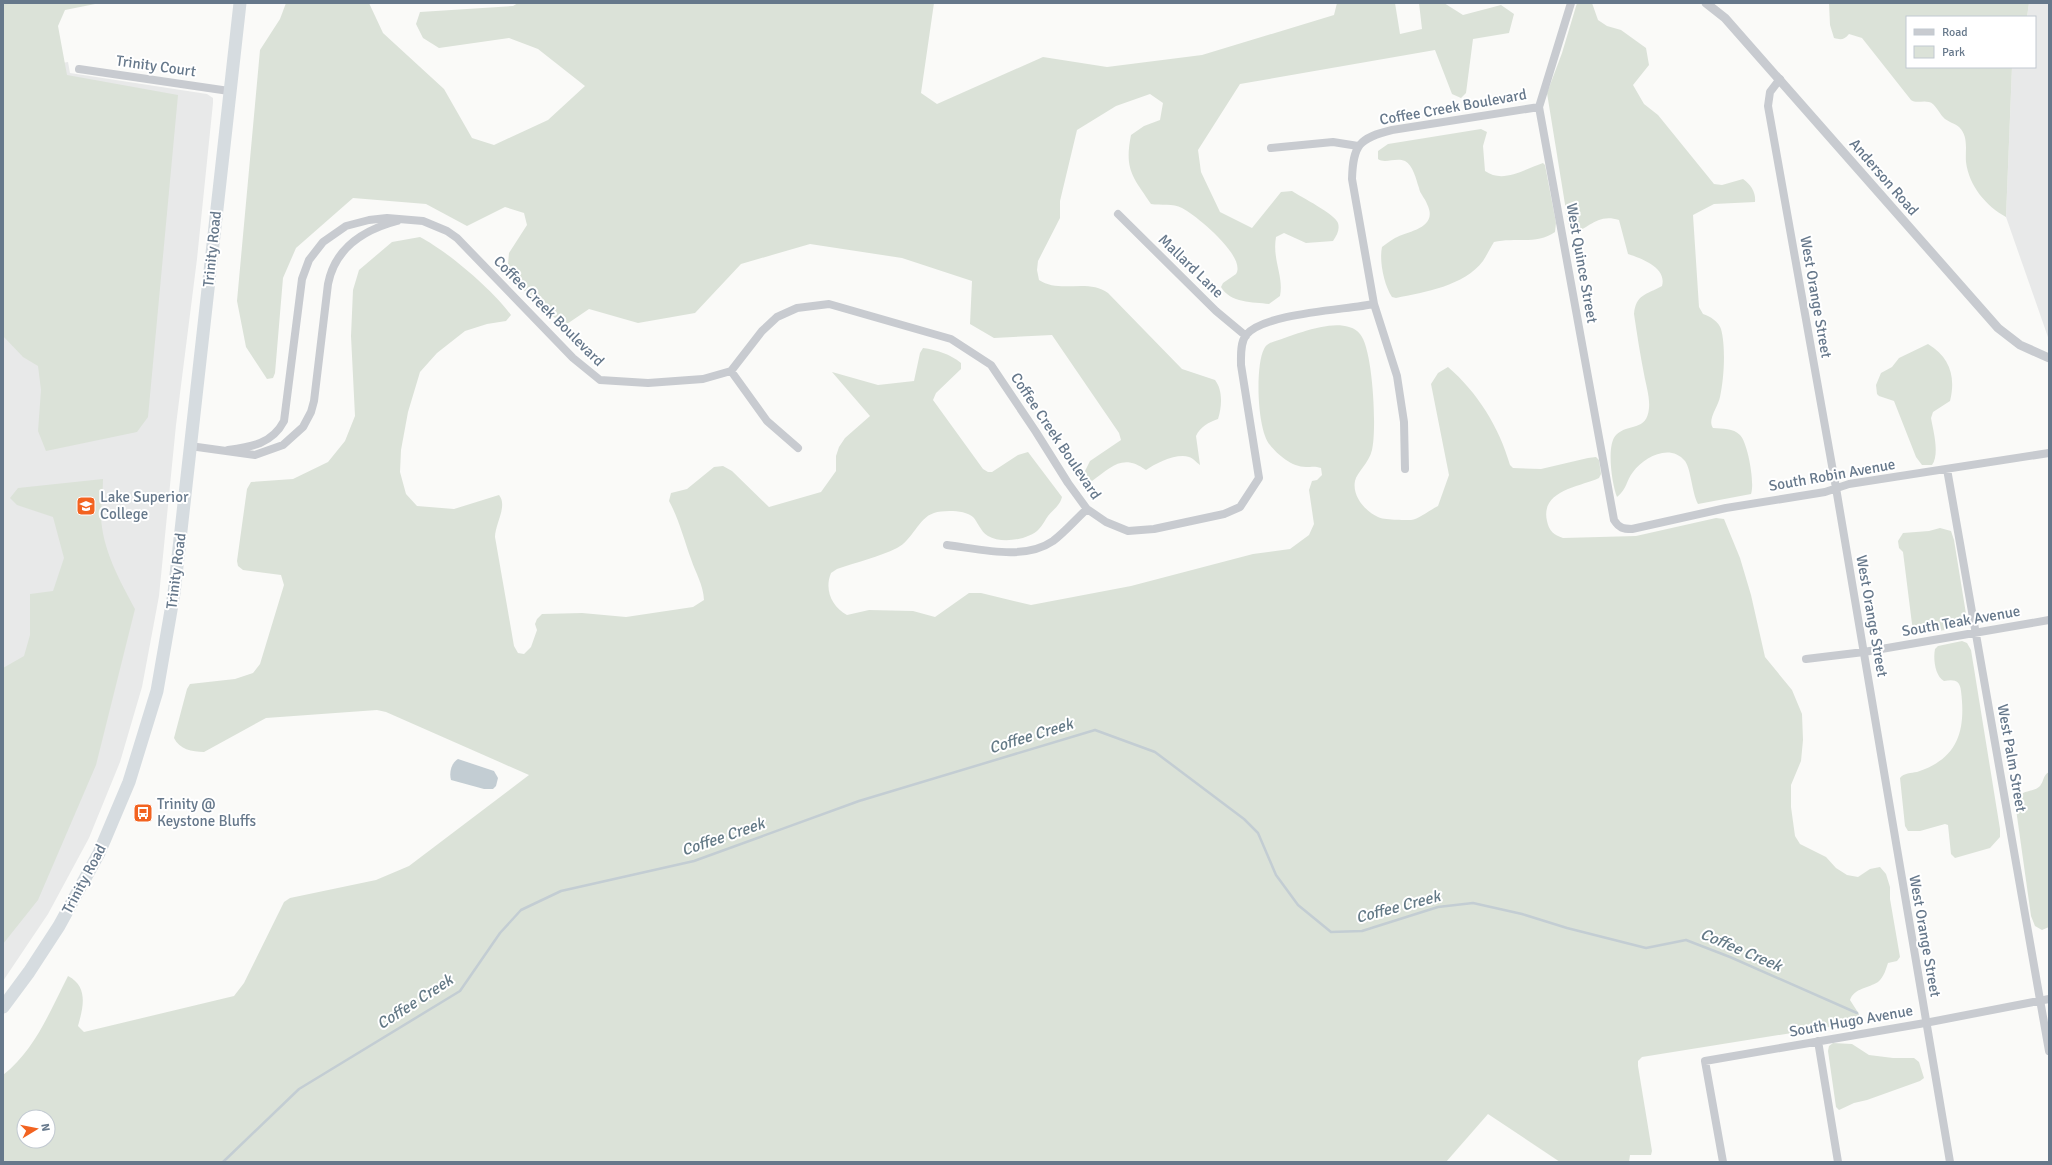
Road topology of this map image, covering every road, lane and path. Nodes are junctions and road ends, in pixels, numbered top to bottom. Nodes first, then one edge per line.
1 (240, 3) edge
2 (1571, 3) edge
3 (1706, 3) edge
4 (79, 69) dead end
5 (1780, 79) junction
6 (229, 91) junction
7 (1539, 107) junction
8 (1358, 146) junction
9 (1271, 148) dead end
10 (1118, 214) dead end
11 (409, 219) junction
12 (1374, 304) junction
13 (1246, 336) junction
14 (2049, 358) edge
15 (731, 371) junction
16 (190, 446) junction
17 (798, 448) dead end
18 (228, 450) junction
19 (2049, 453) edge
20 (1405, 470) dead end
21 (1947, 470) junction
22 (1836, 488) junction
23 (1087, 509) junction
24 (1622, 529) joint
25 (947, 545) dead end
26 (2049, 620) edge
27 (1975, 632) junction
28 (1864, 652) junction
29 (1806, 659) dead end
30 (2045, 999) edge
31 (3, 1007) edge
32 (1925, 1023) junction
33 (1818, 1041) junction
34 (2049, 1051) edge
35 (1723, 1162) edge
36 (1838, 1162) edge
37 (1950, 1162) edge

1 - 6 highway, Trinity Road
2 - 7 street, West Quince Street
3 - 5 street, Anderson Road
4 - 6 street, Trinity Court
5 - 14 street, Anderson Road
5 - 22 street, West Orange Street
6 - 16 highway, Trinity Road
7 - 8 street, Coffee Creek Boulevard
7 - 24 street, West Quince Street
8 - 9 street
8 - 12 street
10 - 13 street, Mallard Lane
11 - 15 street, Coffee Creek Boulevard
11 - 18 street, Coffee Creek Boulevard
11 - 18 street, Coffee Creek Boulevard
12 - 13 street
12 - 20 street
13 - 23 street, Coffee Creek Boulevard
15 - 17 street
15 - 23 street, Coffee Creek Boulevard
16 - 18 street, Coffee Creek Boulevard
16 - 31 highway, Trinity Road
19 - 21 street, South Robin Avenue
21 - 22 street, South Robin Avenue
21 - 27 street, West Palm Street
22 - 24 street, South Robin Avenue
22 - 28 street, West Orange Street
23 - 25 street
26 - 27 street, South Teak Avenue
27 - 28 street, South Teak Avenue
27 - 30 street, West Palm Street
28 - 29 street, South Teak Avenue
28 - 32 street, West Orange Street
30 - 32 street, South Hugo Avenue
30 - 34 street, West Palm Street
32 - 33 street, South Hugo Avenue
32 - 37 street, West Orange Street
33 - 35 street, South Hugo Avenue
33 - 36 street

